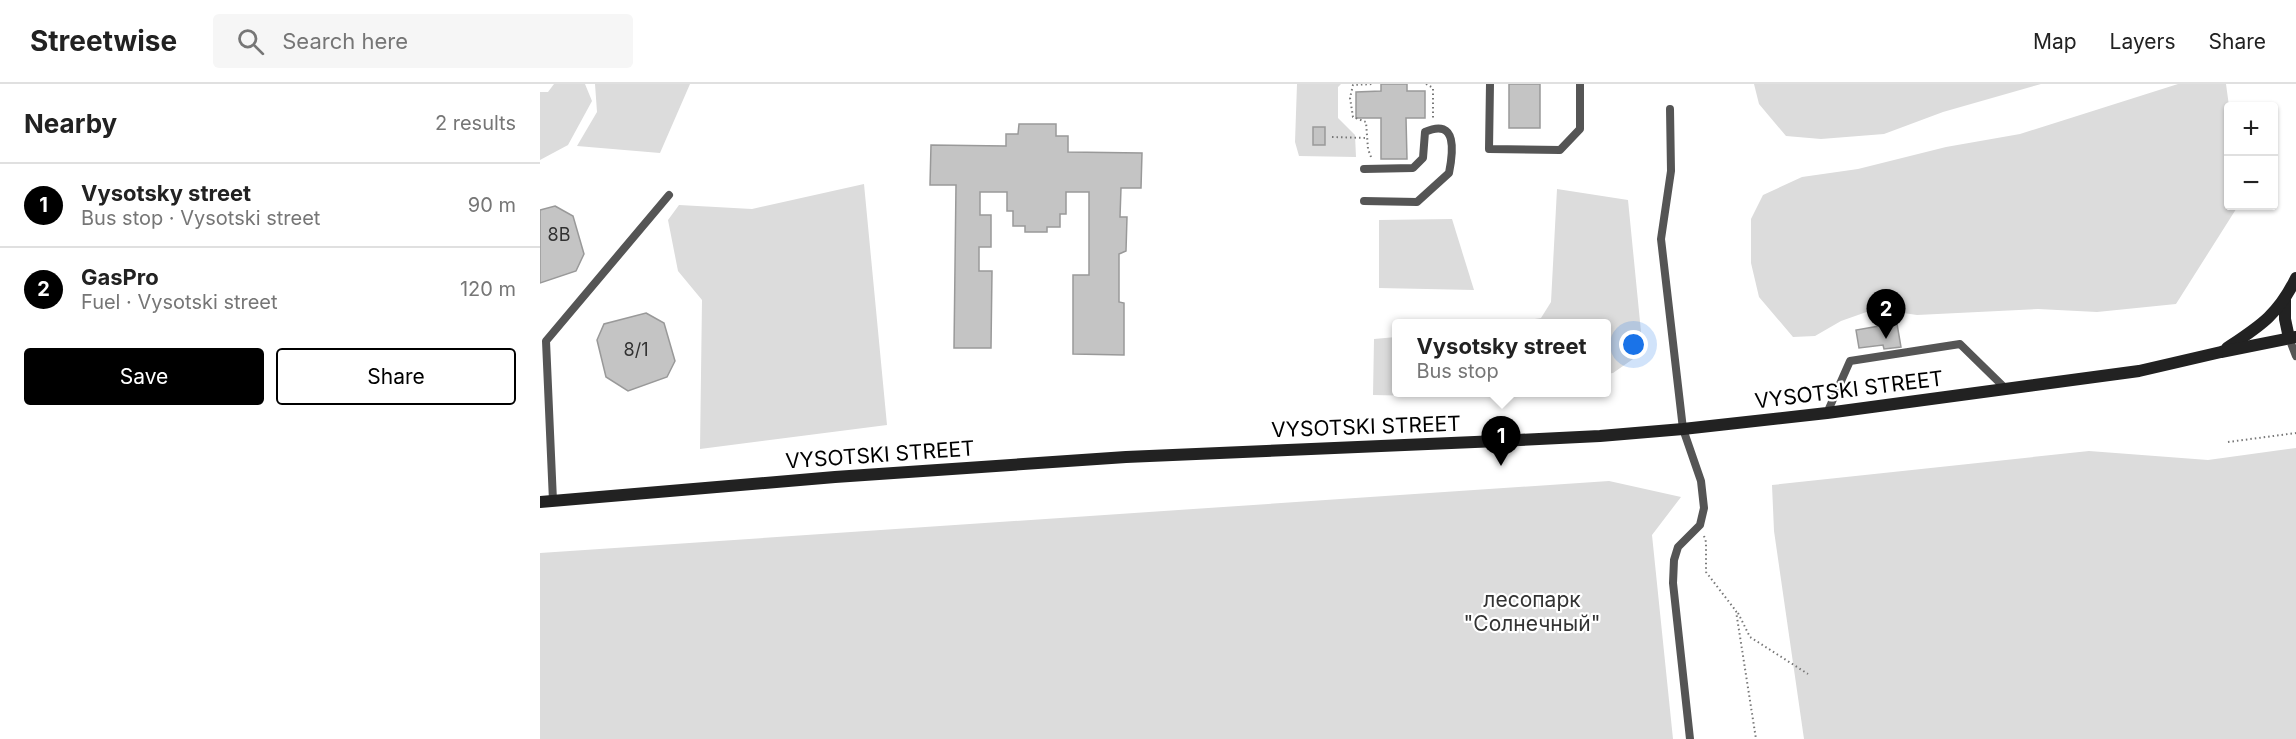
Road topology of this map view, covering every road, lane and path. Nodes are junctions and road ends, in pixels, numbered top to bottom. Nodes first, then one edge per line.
1 (1373, 84) edge
2 (1426, 84) edge
3 (1490, 84) edge
4 (1580, 84) edge
5 (1670, 109) dead end
6 (1431, 122) dead end
7 (1332, 137) dead end
8 (1368, 138) junction
9 (1379, 163) dead end
10 (1364, 168) dead end
11 (669, 195) dead end
12 (1364, 201) dead end
13 (2296, 278) edge
14 (2285, 300) junction
15 (2293, 337) edge
16 (2221, 352) junction
17 (2296, 356) edge
18 (2007, 390) junction
19 (1827, 413) junction
20 (1683, 429) junction
21 (2296, 433) edge
22 (2228, 442) dead end
23 (553, 501) junction
24 (540, 502) edge
25 (1700, 525) junction
26 (1736, 611) junction
27 (1808, 674) dead end
28 (1690, 739) edge
29 (1756, 739) edge

1 - 8 path
2 - 6 path
3 - 4 lane
5 - 20 lane
7 - 8 path
8 - 9 path
10 - 12 lane
11 - 23 lane
13 - 14 main road
14 - 15 main road
14 - 16 main road
15 - 16 main road, VYSOTSKI STREET
15 - 17 lane
16 - 18 main road, VYSOTSKI STREET
18 - 19 main road, VYSOTSKI STREET
18 - 19 lane
19 - 20 main road, VYSOTSKI STREET
20 - 23 main road, VYSOTSKI STREET
20 - 25 lane
21 - 22 path
23 - 24 main road, VYSOTSKI STREET
25 - 26 path
25 - 28 lane
26 - 27 path
26 - 29 path

